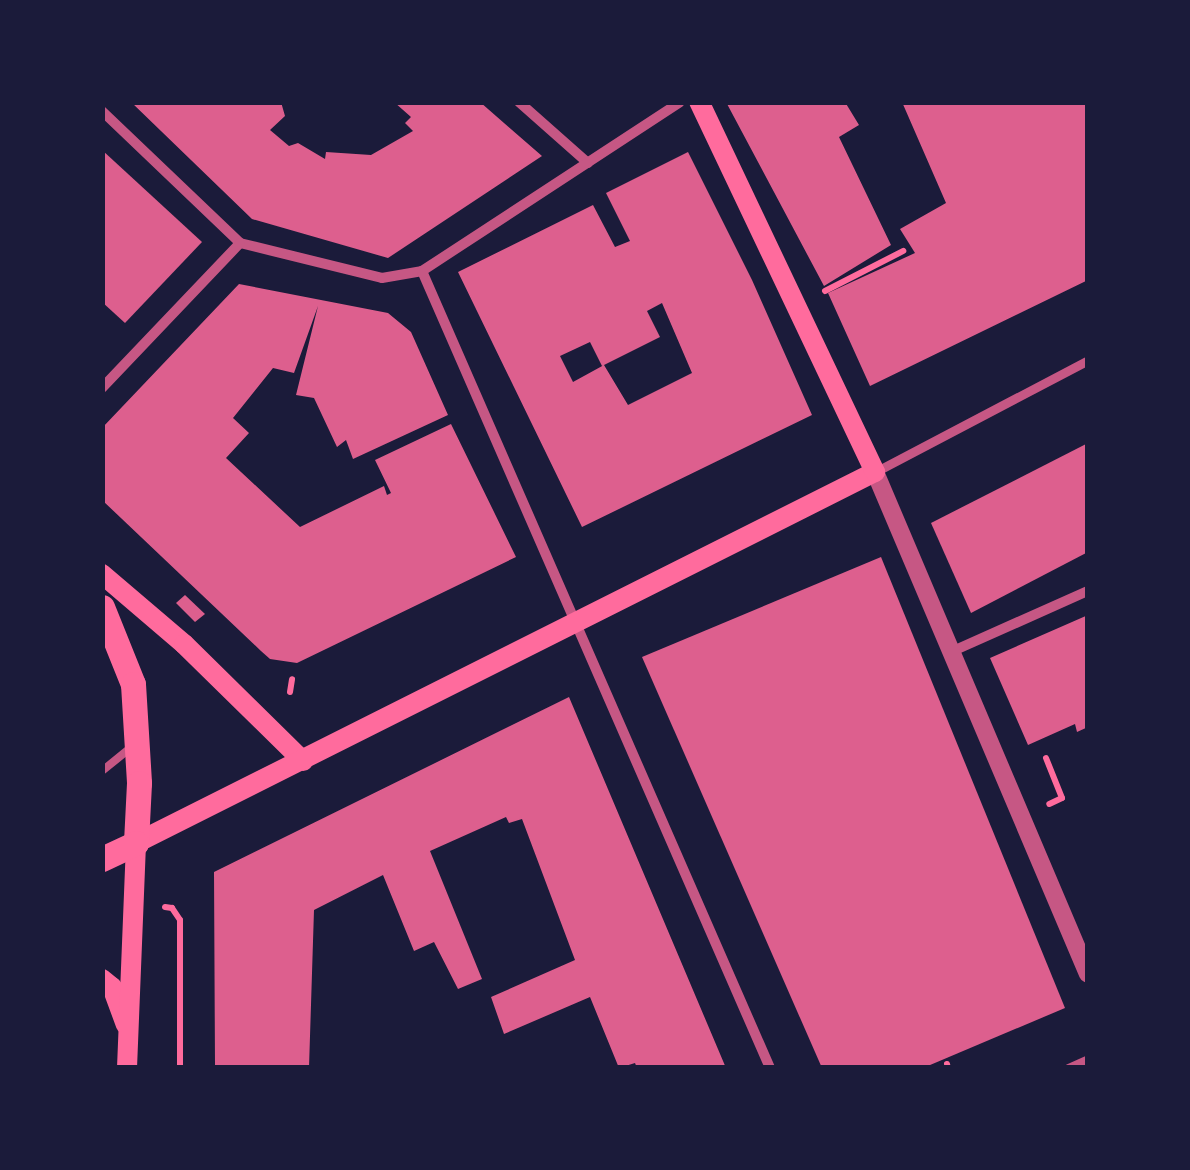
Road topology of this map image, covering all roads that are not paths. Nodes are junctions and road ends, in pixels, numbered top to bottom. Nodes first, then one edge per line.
1 (519, 102) edge
2 (680, 102) edge
3 (699, 102) edge
4 (102, 111) edge
5 (588, 163) junction
6 (240, 243) junction
7 (422, 271) junction
8 (1088, 360) edge
9 (102, 388) edge
10 (875, 472) junction
11 (102, 574) edge
12 (1088, 591) edge
13 (102, 607) edge
14 (576, 623) junction
15 (953, 652) junction
16 (138, 732) junction
17 (303, 761) junction
18 (102, 771) edge
19 (136, 842) junction
20 (102, 860) edge
21 (1088, 974) edge
22 (102, 979) edge
23 (128, 1033) junction
24 (1088, 1059) edge
25 (127, 1068) edge
26 (770, 1068) edge
27 (1068, 1068) edge

1 - 5 street
2 - 5 street
3 - 10 main road
4 - 6 street
5 - 7 street
6 - 7 street
6 - 9 street
7 - 14 street
8 - 10 street
10 - 14 main road
10 - 15 street
11 - 17 main road
12 - 15 street
13 - 16 main road
14 - 17 main road
14 - 26 street
15 - 21 street
16 - 18 lane
16 - 19 main road
17 - 19 main road
19 - 20 main road
19 - 23 main road
22 - 23 main road
23 - 25 main road
24 - 27 street

